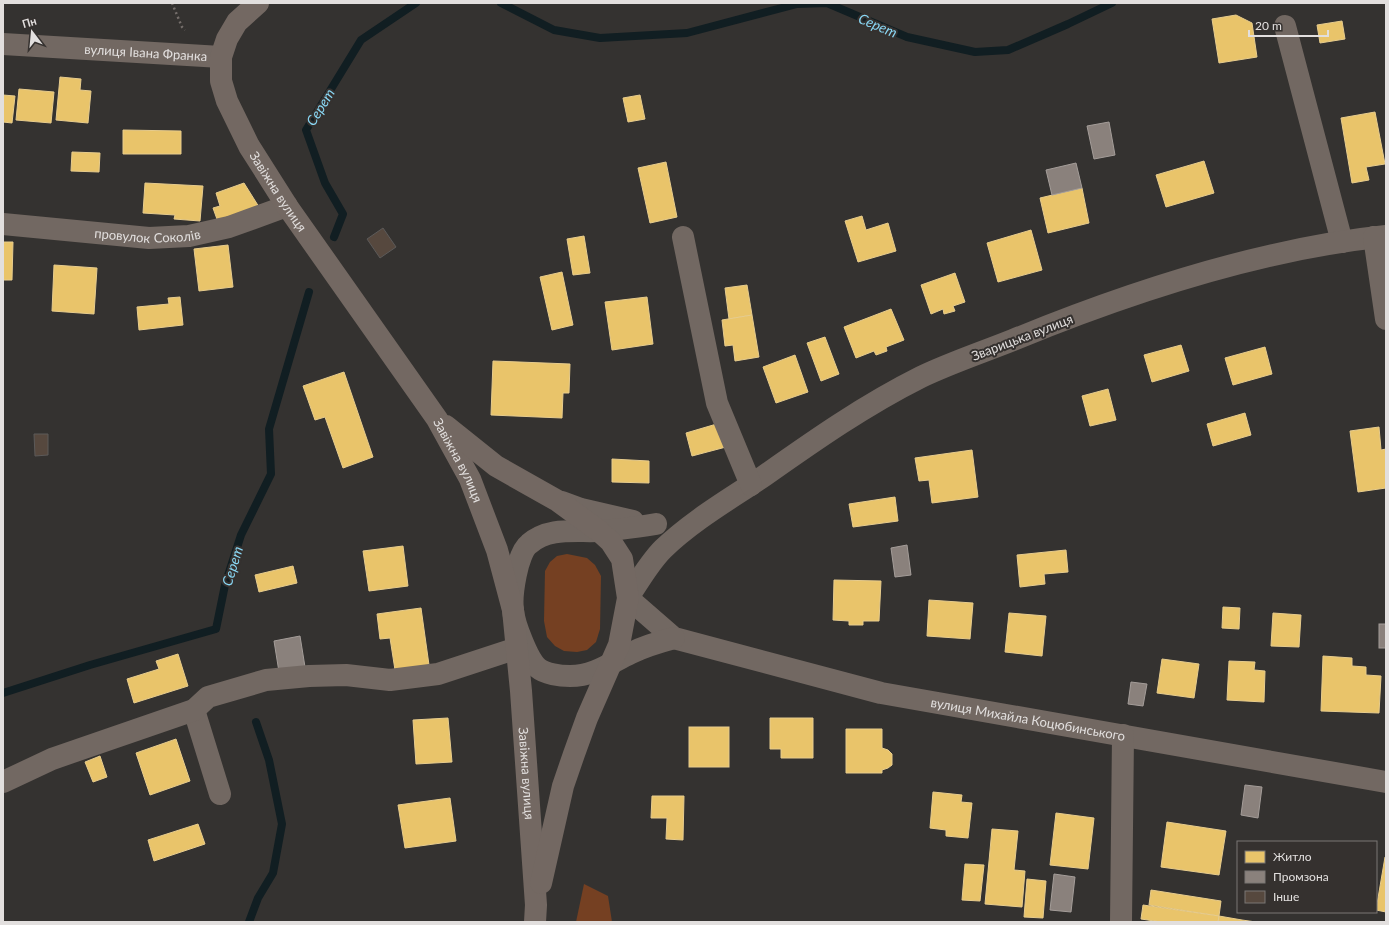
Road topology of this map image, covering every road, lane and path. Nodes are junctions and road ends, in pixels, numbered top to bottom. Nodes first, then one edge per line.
1 (258, 3) edge
2 (1285, 26) dead end
3 (3, 44) edge
4 (221, 57) junction
5 (287, 206) junction
6 (3, 224) edge
7 (683, 237) dead end
8 (1380, 237) edge
9 (1342, 242) junction
10 (1386, 319) edge
11 (437, 419) junction
12 (750, 485) junction
13 (558, 501) junction
14 (694, 522) junction
15 (656, 524) junction
16 (599, 531) junction
17 (628, 598) junction
18 (513, 610) junction
19 (674, 638) junction
20 (517, 648) junction
21 (611, 665) junction
22 (194, 710) junction
23 (1123, 735) junction
24 (3, 782) edge
25 (1386, 782) edge
26 (220, 794) dead end
27 (536, 914) edge
28 (1121, 922) edge

1 - 4 main road, вулиця Івана Франка
2 - 9 street
3 - 4 street, вулиця Івана Франка
4 - 5 main road, Завіжна вулиця
5 - 6 street, провулок Соколів
5 - 11 main road, Завіжна вулиця
7 - 12 street
8 - 9 street, Зварицька вулиця
8 - 10 street
9 - 12 street, Зварицька вулиця
11 - 13 main road
11 - 18 main road, Завіжна вулиця
12 - 14 street, Зварицька вулиця
13 - 15 street
13 - 16 main road
14 - 15 street
14 - 17 street, Зварицька вулиця
15 - 16 street
16 - 17 main road
16 - 18 street
17 - 19 street
17 - 21 main road
18 - 20 main road, Завіжна вулиця
18 - 21 street
19 - 21 street
19 - 23 street, вулиця Михайла Коцюбинського
20 - 22 street
20 - 27 main road, Завіжна вулиця
21 - 27 main road
22 - 24 street
22 - 26 street
23 - 25 street, вулиця Михайла Коцюбинського
23 - 28 street

